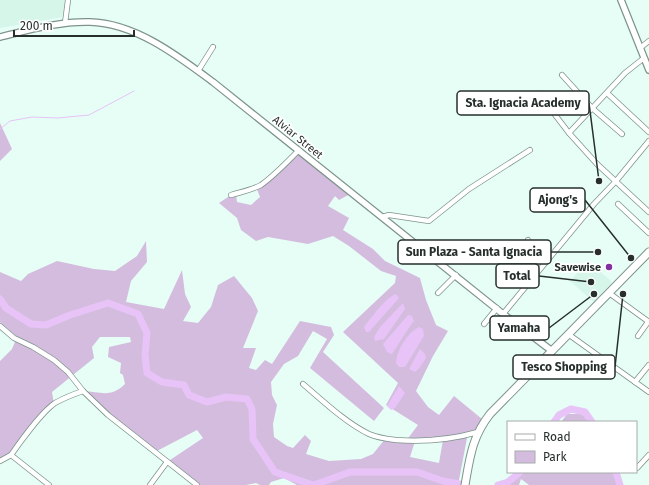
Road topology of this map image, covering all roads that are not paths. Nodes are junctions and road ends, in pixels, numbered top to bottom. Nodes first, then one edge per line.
1 (68, 0) edge
2 (621, 0) edge
3 (65, 23) junction
4 (0, 37) edge
5 (649, 41) edge
6 (213, 47) dead end
7 (640, 48) junction
8 (644, 58) junction
9 (649, 70) edge
10 (198, 71) junction
11 (562, 76) dead end
12 (606, 93) junction
13 (539, 94) dead end
14 (592, 108) junction
15 (649, 132) edge
16 (569, 133) junction
17 (622, 134) dead end
18 (649, 141) edge
19 (299, 150) junction
20 (530, 150) dead end
21 (616, 181) junction
22 (231, 195) dead end
23 (618, 204) dead end
24 (649, 212) edge
25 (382, 217) junction
26 (649, 233) edge
27 (528, 240) dead end
28 (414, 243) junction
29 (649, 252) edge
30 (404, 257) dead end
31 (547, 261) junction
32 (456, 275) junction
33 (534, 277) junction
34 (514, 282) dead end
35 (438, 293) dead end
36 (609, 293) junction
37 (497, 308) junction
38 (503, 314) junction
39 (649, 322) edge
40 (484, 324) dead end
41 (0, 326) edge
42 (568, 334) junction
43 (638, 336) dead end
44 (552, 351) junction
45 (649, 365) edge
46 (635, 382) junction
47 (303, 384) dead end
48 (84, 391) junction
49 (649, 392) edge
50 (478, 432) junction
51 (11, 455) junction
52 (649, 456) edge
53 (0, 461) edge
54 (167, 462) junction
55 (637, 468) edge
56 (48, 485) edge
57 (150, 485) edge
58 (197, 485) edge
59 (465, 485) edge

1 - 3 street
2 - 7 street
3 - 4 street, Alviar Street
3 - 10 street, Alviar Street
5 - 7 street
6 - 10 street
7 - 8 street
8 - 9 street
8 - 12 street
10 - 19 street, Alviar Street
11 - 14 street
12 - 14 street
12 - 15 street
13 - 16 street
14 - 16 street
14 - 17 street
16 - 21 street
18 - 21 street
19 - 22 street
19 - 25 street, Alviar Street
20 - 25 street
21 - 24 street
21 - 31 street
23 - 26 street
25 - 28 street, Alviar Street
27 - 31 street
28 - 30 street
28 - 32 street, Alviar Street
29 - 36 highway
31 - 33 street
32 - 35 street
32 - 37 street, Alviar Street
33 - 34 street
33 - 38 street
36 - 39 street
36 - 42 highway
37 - 38 street, Alviar Street
37 - 40 street
38 - 44 street, Alviar Street
39 - 43 street
41 - 48 street
42 - 44 highway
42 - 46 street
44 - 50 highway
45 - 46 street
46 - 49 street
47 - 50 street
48 - 51 street
48 - 54 street
50 - 59 highway
51 - 53 street
51 - 56 street
52 - 55 street
54 - 57 street
54 - 58 street

